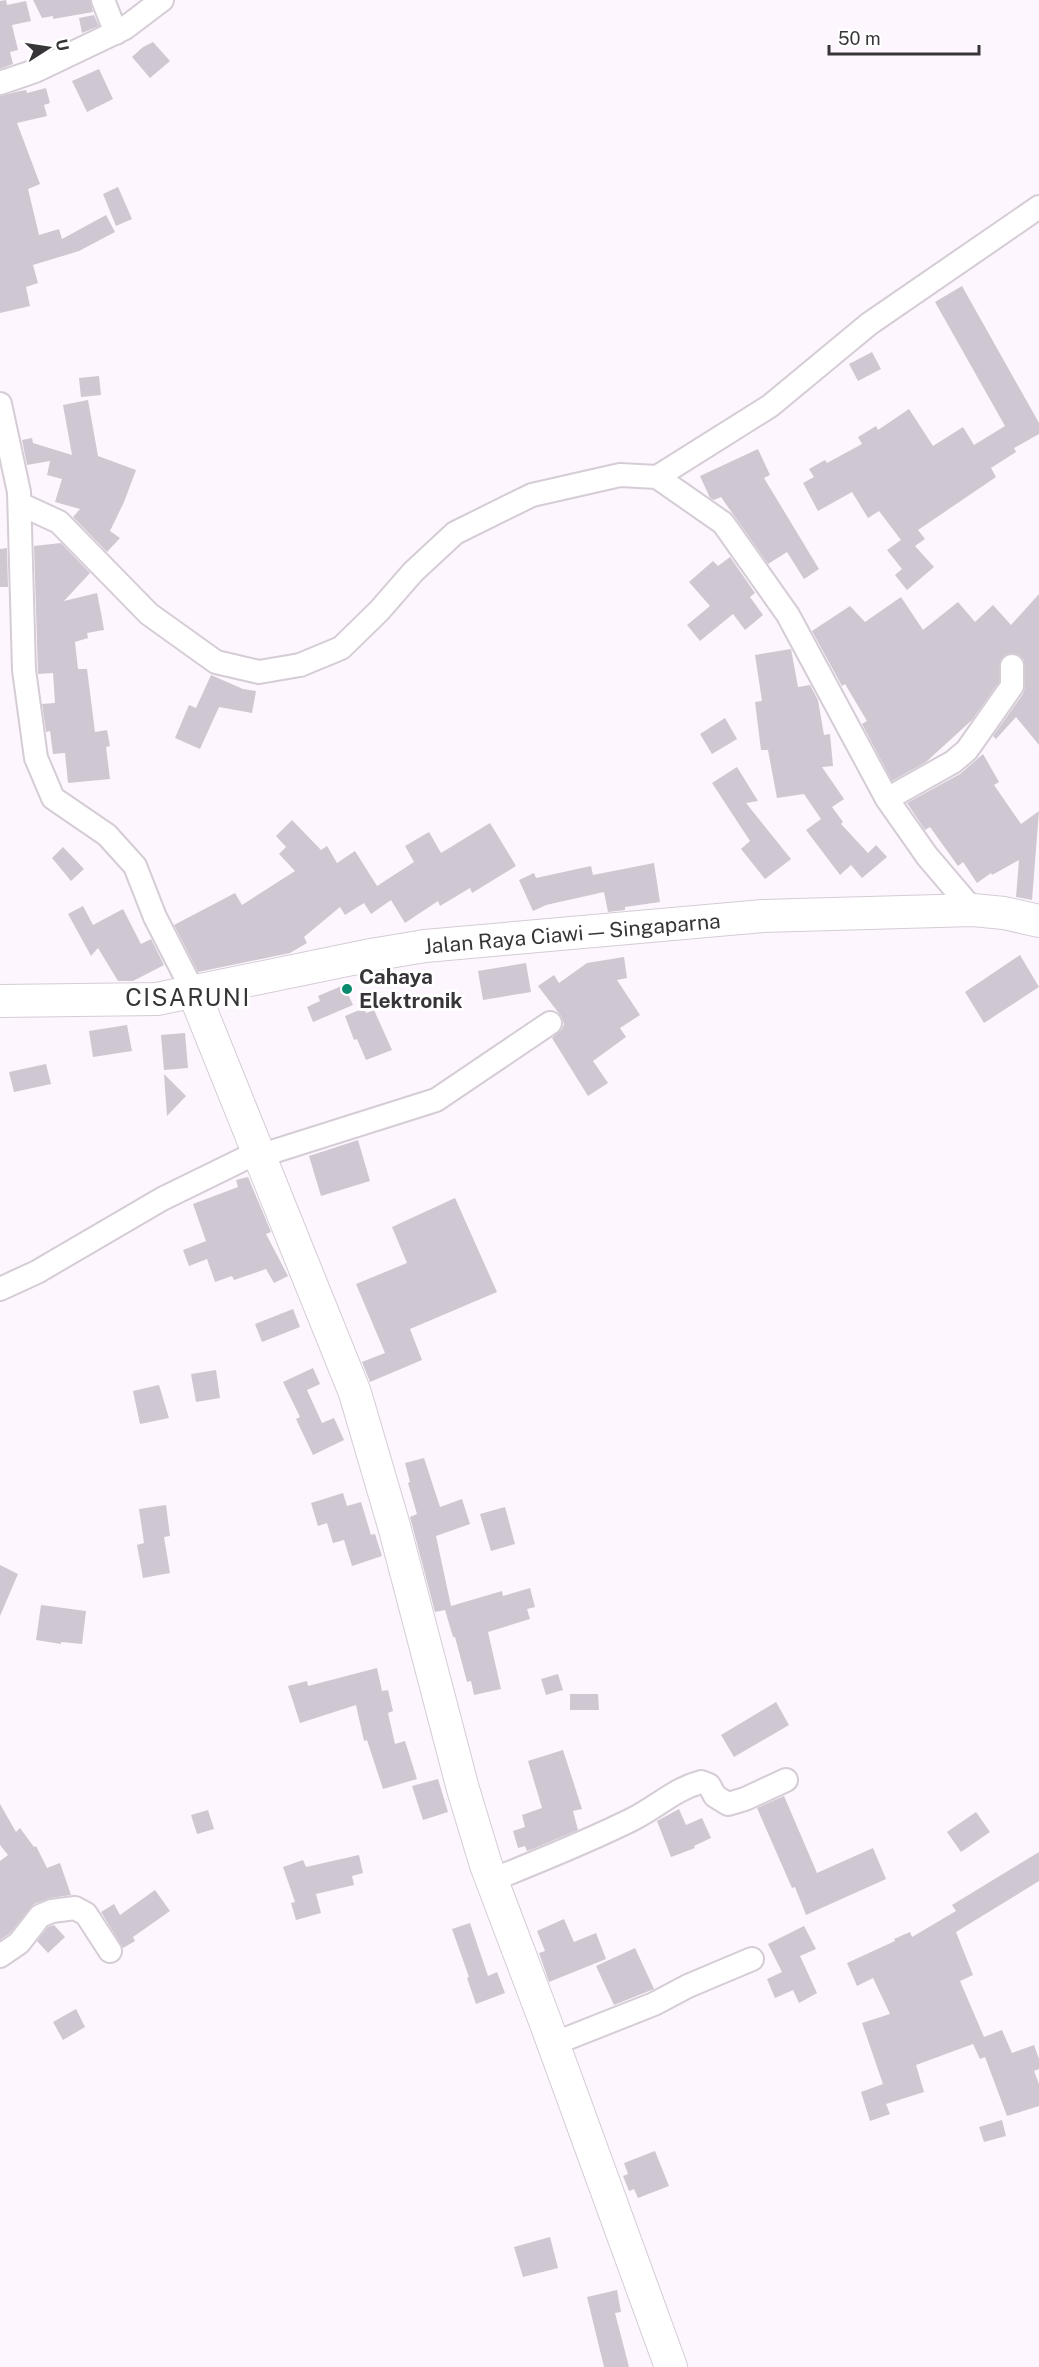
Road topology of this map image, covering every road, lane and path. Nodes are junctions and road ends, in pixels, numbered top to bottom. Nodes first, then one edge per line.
1 (103, 0) edge
2 (162, 0) edge
3 (116, 33) junction
4 (0, 83) edge
5 (1039, 207) edge
6 (0, 404) edge
7 (657, 477) junction
8 (20, 504) junction
9 (1012, 666) dead end
10 (887, 799) junction
11 (973, 909) junction
12 (1039, 921) edge
13 (194, 993) junction
14 (0, 1001) edge
15 (550, 1023) dead end
16 (258, 1154) junction
17 (0, 1289) edge
18 (786, 1780) dead end
19 (492, 1880) junction
20 (110, 1951) dead end
21 (0, 1956) edge
22 (752, 1959) dead end
23 (553, 2044) junction
24 (671, 2367) edge

1 - 3 street
2 - 3 street
3 - 4 street
5 - 7 street
6 - 8 street
7 - 8 street
7 - 10 street
8 - 13 street
9 - 10 street
10 - 11 street
11 - 12 street, Jalan Raya Ciawi — Singaparna
11 - 13 street, Jalan Raya Ciawi — Singaparna
13 - 14 street, Jalan Raya Ciawi — Singaparna
13 - 16 street
15 - 16 street
16 - 17 street
16 - 19 street
18 - 19 street
19 - 23 street
20 - 21 street
22 - 23 street
23 - 24 street

